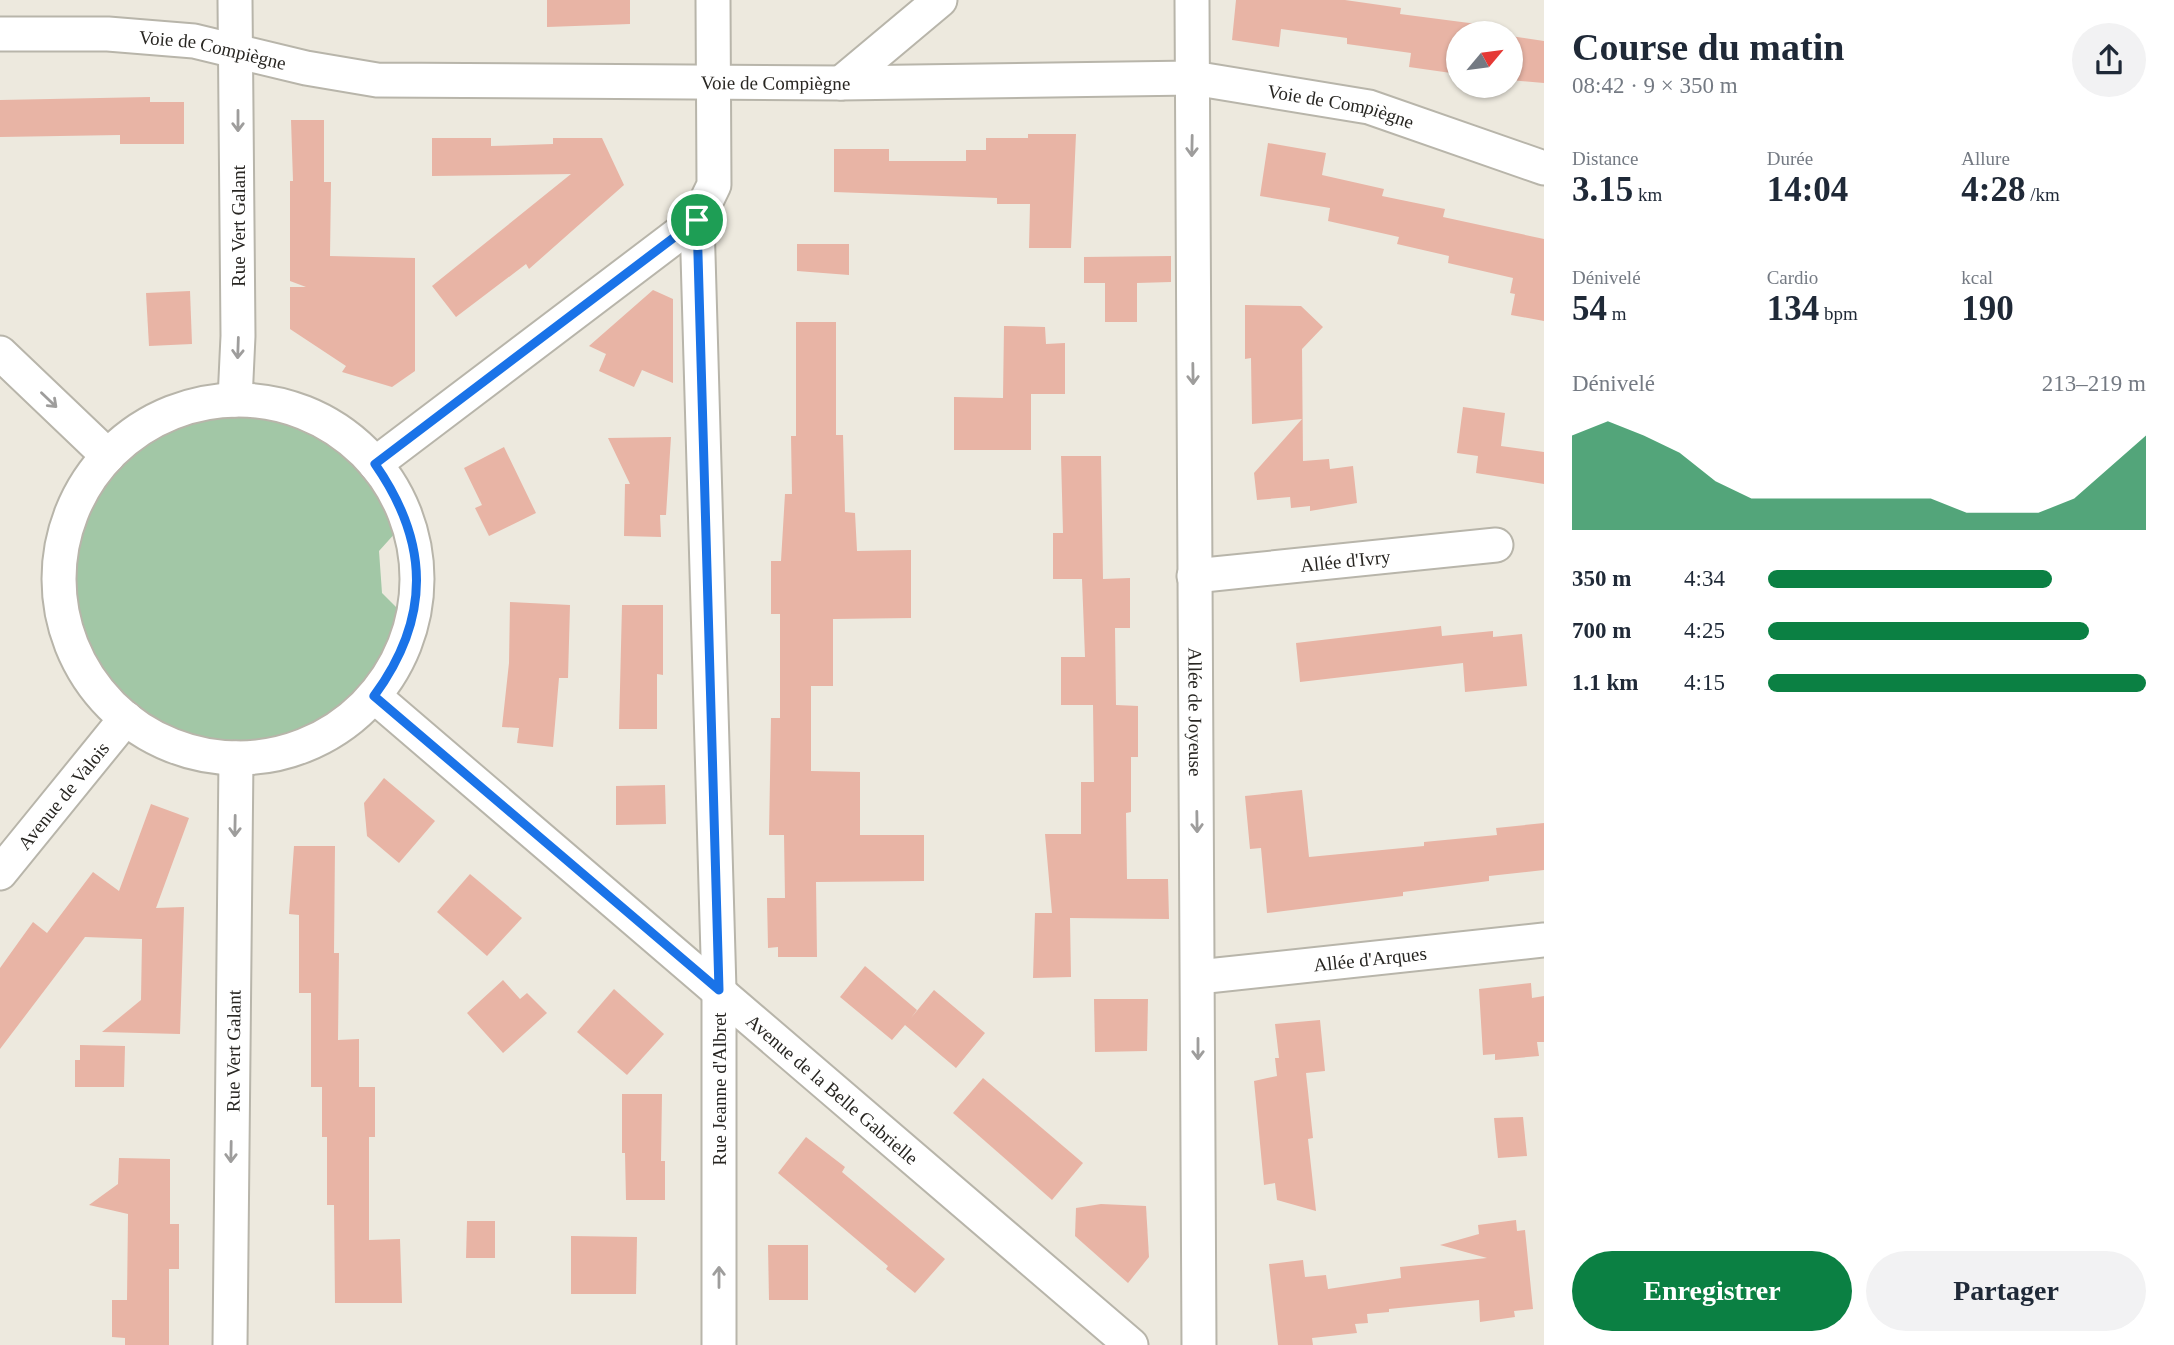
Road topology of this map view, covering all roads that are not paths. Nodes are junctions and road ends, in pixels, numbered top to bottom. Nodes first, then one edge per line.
1 (235, 0) edge
2 (713, 0) edge
3 (940, 0) edge
4 (1192, 0) edge
5 (0, 34) edge
6 (237, 53) junction
7 (1193, 78) junction
8 (716, 82) junction
9 (841, 83) junction
10 (1544, 167) edge
11 (697, 220) junction
12 (0, 353) edge
13 (235, 400) junction
14 (108, 456) junction
15 (375, 464) junction
16 (1496, 545) dead end
17 (1194, 576) junction
18 (374, 696) junction
19 (126, 718) junction
20 (236, 758) junction
21 (0, 873) edge
22 (1544, 940) edge
23 (1198, 977) junction
24 (719, 990) junction
25 (230, 1345) edge
26 (719, 1345) edge
27 (1131, 1345) edge
28 (1199, 1345) edge

1 - 6 street, Rue Vert Galant
2 - 8 street, Rue Jeanne d'Albret
3 - 9 street
4 - 7 street, Allée de Joyeuse
5 - 6 street, Voie de Compiègne
6 - 8 street, Voie de Compiègne
6 -> 13 street, Rue Vert Galant
7 - 9 street, Voie de Compiègne
7 - 10 street, Voie de Compiègne
7 -> 17 street, Allée de Joyeuse
8 - 9 street, Voie de Compiègne
8 - 11 street, Rue Jeanne d'Albret
11 - 15 street
11 - 24 street, Rue Jeanne d'Albret
12 -> 14 street
13 - 14 street
13 - 15 street
14 - 19 street
15 - 18 street
16 - 17 street, Allée d'Ivry
17 -> 23 street, Allée de Joyeuse
18 - 20 street
18 - 24 street, Avenue de la Belle Gabrielle
19 - 20 street
19 - 21 street, Avenue de Valois
20 -> 25 street, Rue Vert Galant
22 - 23 street, Allée d'Arques
23 -> 28 street, Allée de Joyeuse
26 -> 24 street, Rue Jeanne d'Albret
24 - 27 street, Avenue de la Belle Gabrielle

